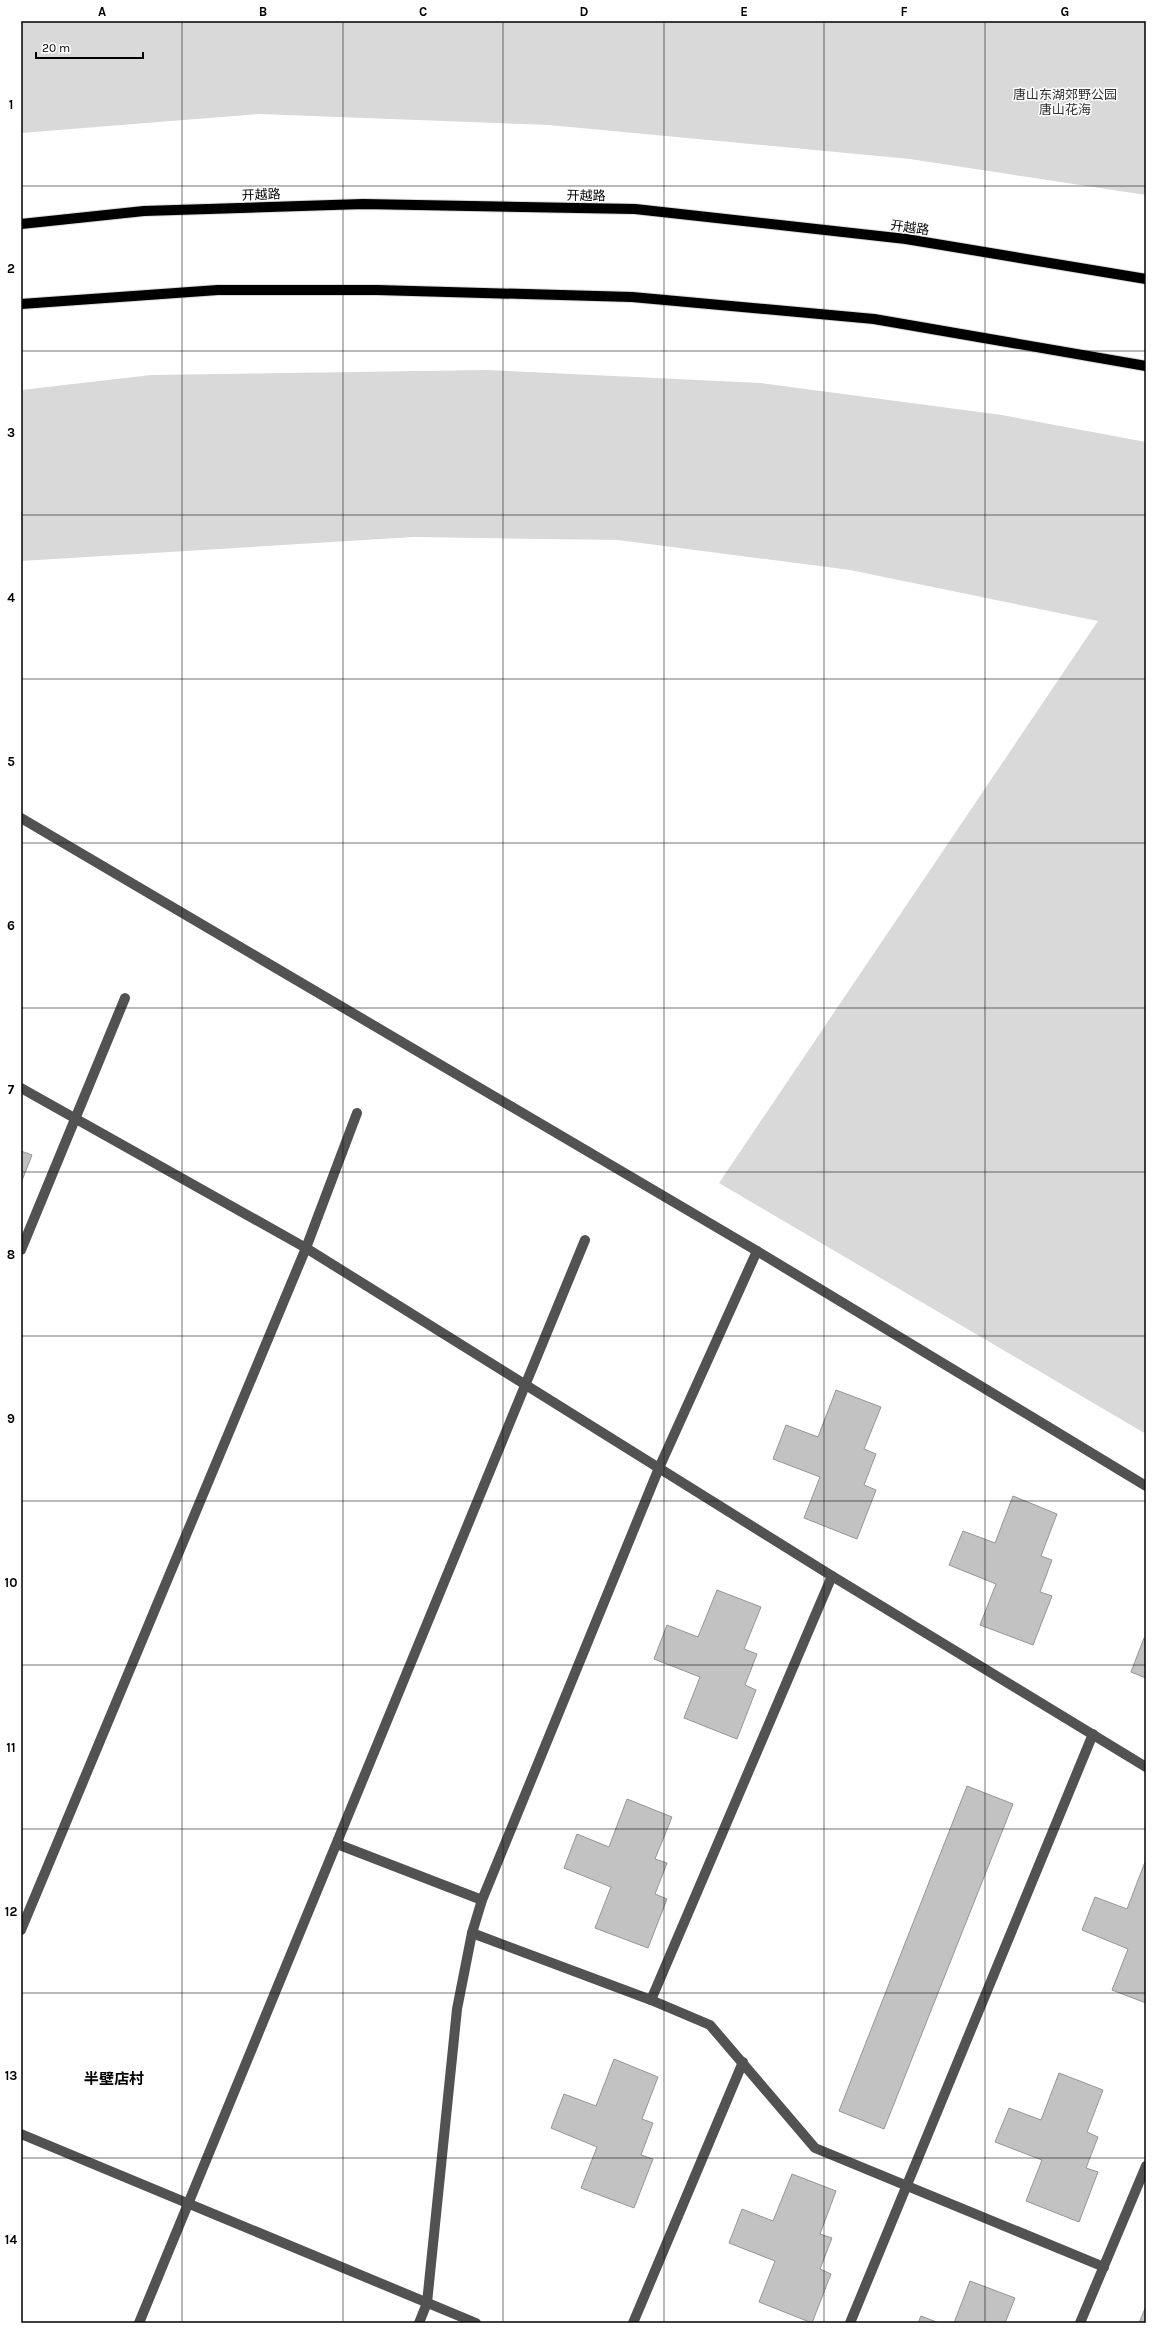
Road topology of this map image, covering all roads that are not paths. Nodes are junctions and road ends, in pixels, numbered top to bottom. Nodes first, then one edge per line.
1 (21, 224) edge
2 (1146, 280) edge
3 (21, 304) edge
4 (1146, 366) edge
5 (21, 818) edge
6 (125, 998) dead end
7 (21, 1088) edge
8 (356, 1113) dead end
9 (75, 1118) junction
10 (585, 1240) dead end
11 (306, 1248) junction
12 (21, 1250) edge
13 (757, 1251) junction
14 (526, 1383) junction
15 (659, 1468) junction
16 (1146, 1486) edge
17 (832, 1576) junction
18 (1093, 1734) junction
19 (1146, 1767) edge
20 (337, 1844) junction
21 (482, 1900) junction
22 (21, 1930) edge
23 (472, 1933) junction
24 (651, 2000) junction
25 (743, 2062) junction
26 (21, 2134) edge
27 (1146, 2166) edge
28 (906, 2185) junction
29 (189, 2204) junction
30 (1104, 2267) junction
31 (427, 2303) junction
32 (139, 2323) edge
33 (419, 2323) edge
34 (476, 2323) edge
35 (633, 2323) edge
36 (850, 2323) edge
37 (1080, 2323) edge

1 - 2 main road, 开越路
3 - 4 main road
5 - 13 street
6 - 9 street
7 - 9 street
8 - 11 street
9 - 11 street
9 - 12 street
10 - 14 street
11 - 14 street
11 - 22 street
13 - 15 street
13 - 16 street
14 - 15 street
14 - 20 street
15 - 17 street
15 - 21 street
17 - 18 street
17 - 24 street
18 - 19 street
18 - 28 street
20 - 21 street
20 - 29 street
21 - 23 street
23 - 24 street
23 - 31 street
24 - 25 street
25 - 28 street
25 - 35 street
26 - 29 street
27 - 30 street
28 - 30 street
28 - 36 street
29 - 31 street
29 - 32 street
30 - 37 street
31 - 33 street
31 - 34 street

